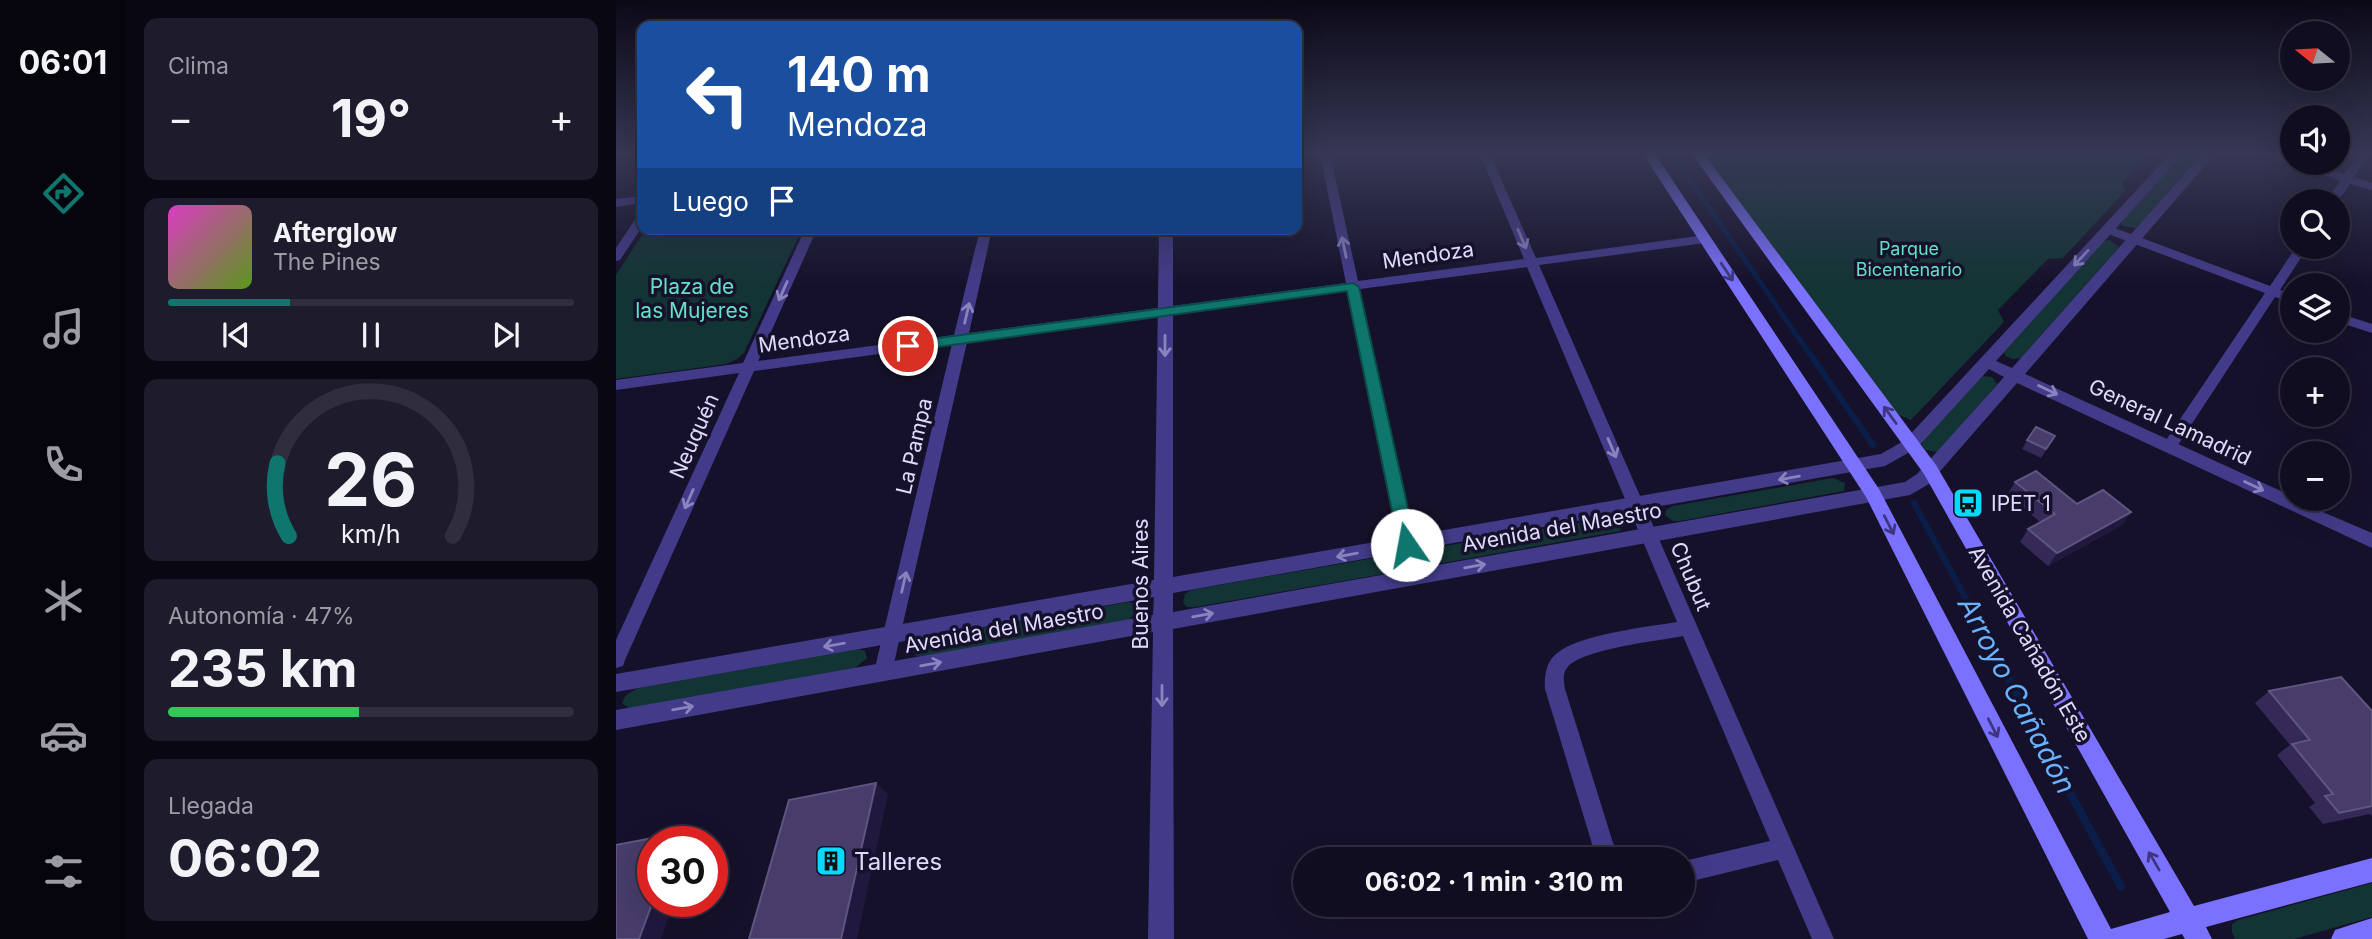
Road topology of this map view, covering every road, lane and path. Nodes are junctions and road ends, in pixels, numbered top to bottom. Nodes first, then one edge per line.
1 (1334, 198) edge
2 (1504, 198) edge
3 (1677, 198) edge
4 (1730, 198) edge
5 (2137, 198) edge
6 (2170, 198) edge
7 (637, 201) edge
8 (616, 203) edge
9 (637, 226) edge
10 (2108, 229) junction
11 (808, 235) edge
12 (985, 235) edge
13 (1166, 235) edge
14 (1705, 239) junction
15 (2134, 239) junction
16 (616, 257) edge
17 (2294, 259) edge
18 (1532, 262) junction
19 (1353, 287) junction
20 (2272, 292) junction
21 (2280, 295) edge
22 (1165, 312) junction
23 (2350, 321) edge
24 (2372, 329) edge
25 (961, 339) junction
26 (1986, 362) junction
27 (748, 368) junction
28 (2015, 375) junction
29 (616, 386) edge
30 (1911, 444) junction
31 (2169, 447) junction
32 (1856, 466) junction
33 (1930, 470) junction
34 (1873, 494) junction
35 (1636, 505) junction
36 (1649, 535) junction
37 (2372, 541) edge
38 (1407, 545) junction
39 (1414, 577) junction
40 (1163, 587) junction
41 (1163, 622) junction
42 (1689, 628) junction
43 (892, 635) junction
44 (616, 660) edge
45 (883, 673) junction
46 (616, 683) edge
47 (616, 720) edge
48 (1603, 847) edge
49 (1784, 848) junction
50 (1695, 869) edge
51 (2372, 870) edge
52 (2194, 930) edge
53 (2372, 931) edge
54 (1161, 939) edge
55 (1823, 939) edge
56 (2102, 939) edge
57 (2118, 939) edge
58 (2344, 939) edge

19 -> 1 street
2 -> 18 street, Chubut
3 - 14 main road
30 -> 4 main road, Avenida Cañadón Este
5 - 10 street, Avenida del Maestro
6 - 15 street, Avenida del Maestro
7 - 8 street
9 - 16 street
10 - 15 street
10 -> 26 street, Avenida del Maestro
11 -> 27 street, Neuquén
25 -> 12 street, La Pampa
13 - 22 street, Buenos Aires
14 - 18 street, Mendoza
14 -> 32 main road
15 - 20 street
15 - 28 street, Avenida del Maestro
17 - 20 street
18 - 19 street, Mendoza
18 -> 35 street, Chubut
19 - 22 street, Mendoza
19 - 38 street
20 - 21 street
20 - 31 street
22 - 25 street, Mendoza
22 -> 40 street, Buenos Aires
23 - 24 street
25 - 27 street, Mendoza
43 -> 25 street, La Pampa
26 - 28 street, General Lamadrid
26 - 30 street, Avenida del Maestro
27 - 29 street, Mendoza
27 -> 44 street, Neuquén
28 -> 31 street, General Lamadrid
28 - 33 street, Avenida del Maestro
30 - 32 street, Avenida del Maestro
30 - 33 main road, Avenida Cañadón Este
31 -> 37 street, General Lamadrid
32 - 34 main road
32 -> 35 street, Avenida del Maestro
33 - 34 street, Avenida del Maestro
52 -> 33 main road, Avenida Cañadón Este
34 - 36 street, Avenida del Maestro
34 -> 56 main road
35 - 36 street, Chubut
35 - 38 street, Avenida del Maestro
39 -> 36 street, Avenida del Maestro
36 - 42 street, Chubut
38 - 39 street
38 -> 40 street, Avenida del Maestro
41 -> 39 street, Avenida del Maestro
40 - 41 street, Buenos Aires
40 - 43 street, Avenida del Maestro
45 -> 41 street, Avenida del Maestro
41 -> 54 street, Buenos Aires
42 - 48 street
42 - 49 street, Chubut
43 - 45 street, La Pampa
43 -> 46 street, Avenida del Maestro
47 -> 45 street, Avenida del Maestro
49 - 50 street
49 - 55 street, Chubut
51 - 52 main road
52 - 57 main road
53 - 58 main road

